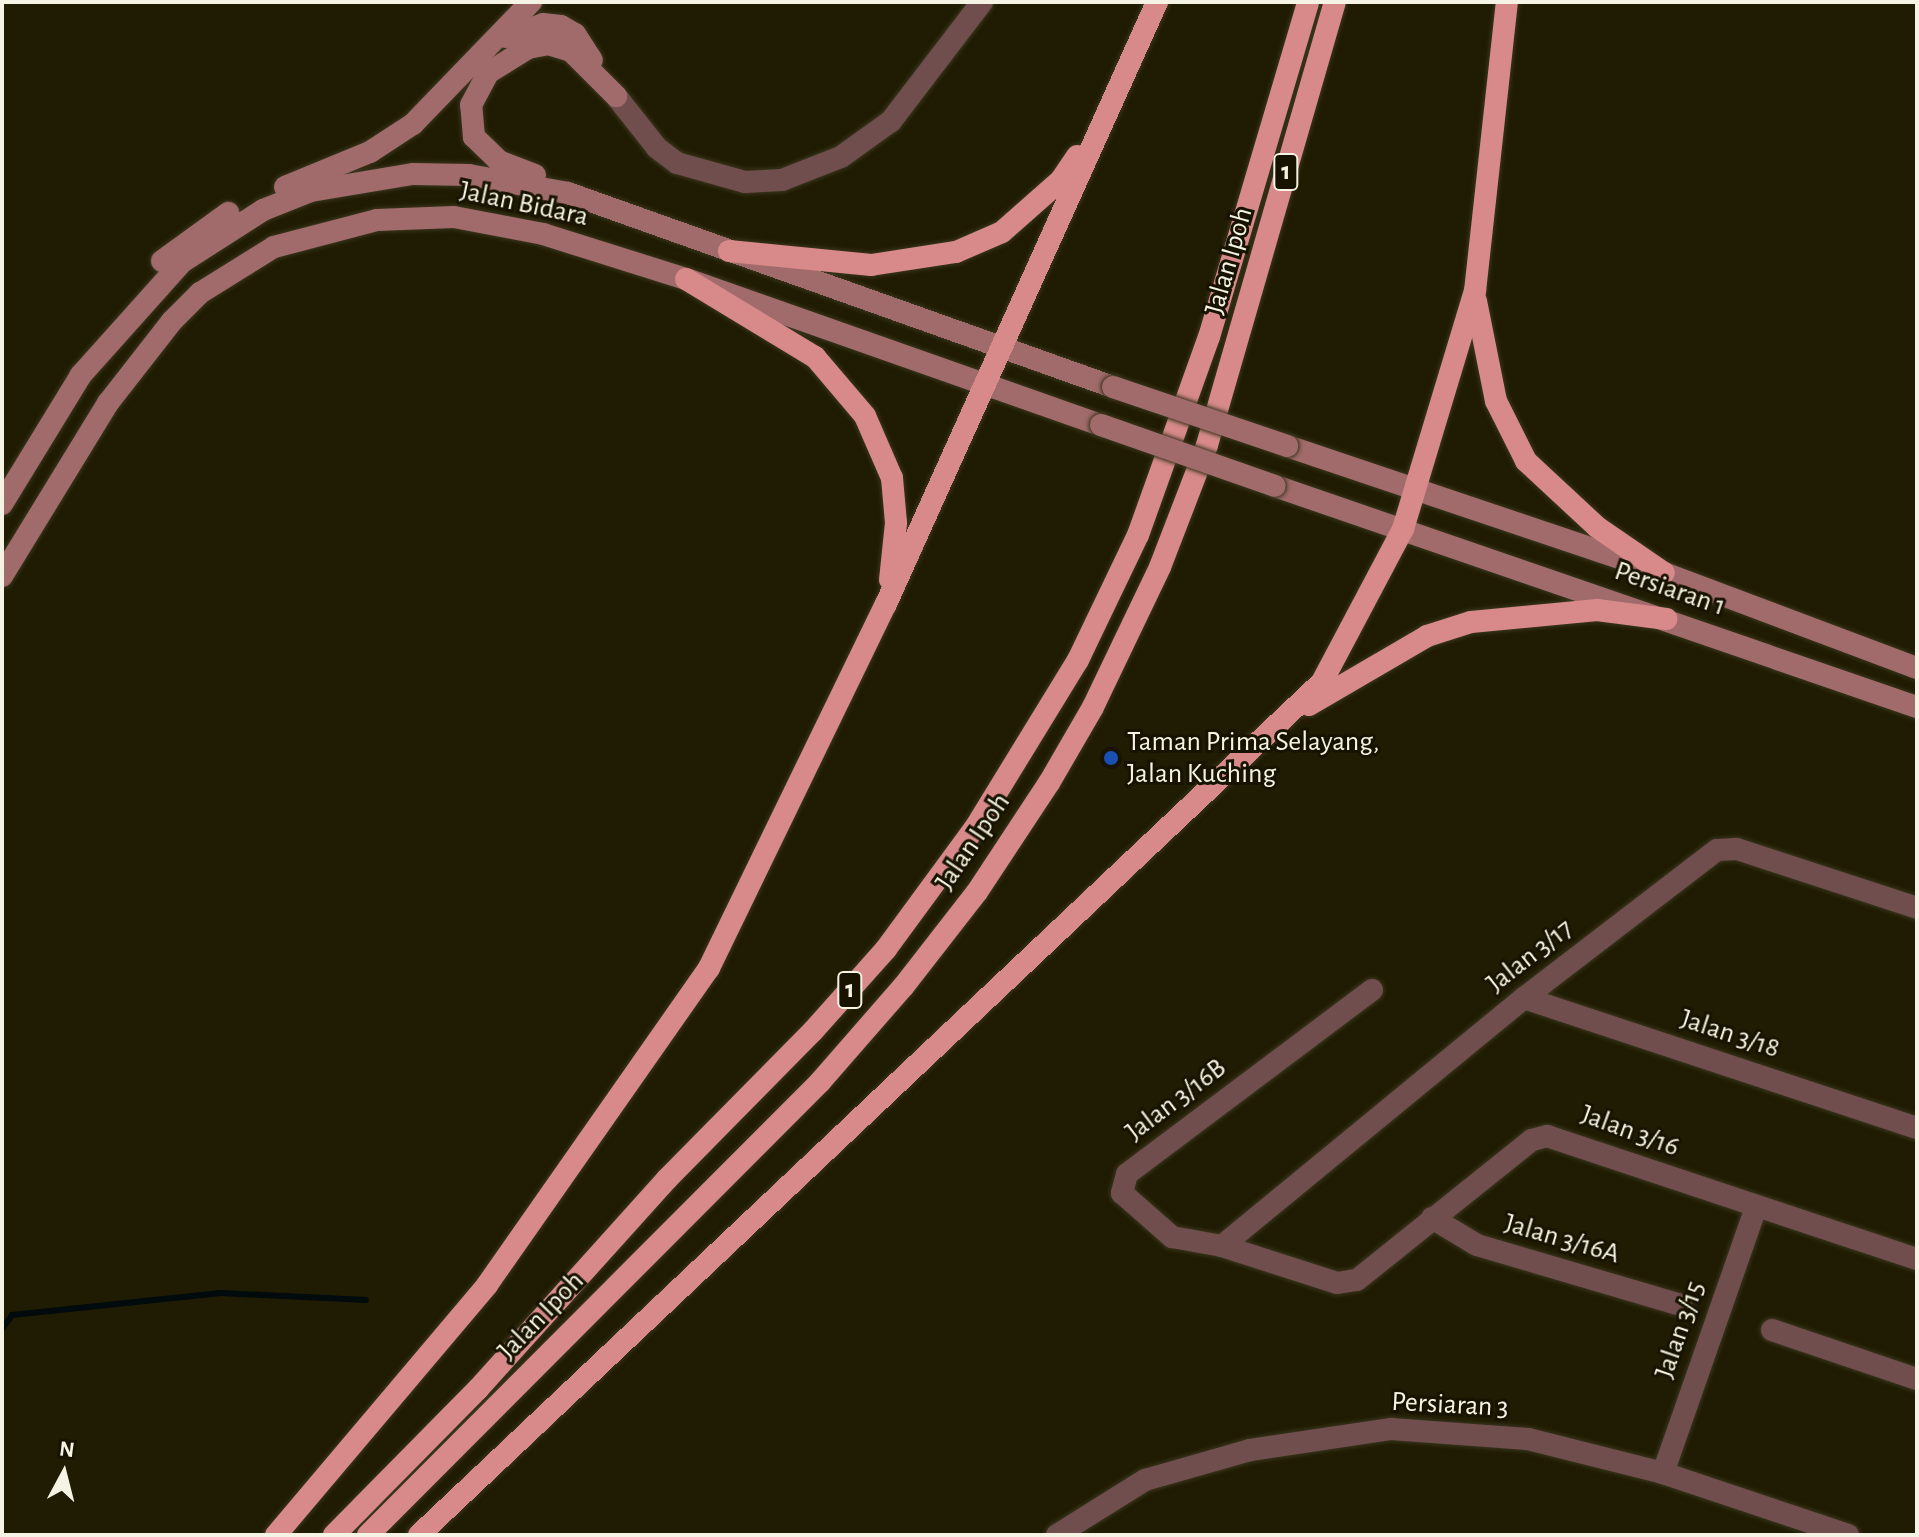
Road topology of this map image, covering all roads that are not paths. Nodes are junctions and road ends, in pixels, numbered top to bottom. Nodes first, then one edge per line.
1 (531, 2) edge
2 (982, 2) edge
3 (1157, 2) edge
4 (1308, 2) edge
5 (1335, 2) edge
6 (1507, 2) edge
7 (486, 46) junction
8 (1137, 51) junction
9 (616, 96) junction
10 (627, 212) junction
11 (729, 251) junction
12 (686, 279) junction
13 (1475, 291) junction
14 (1000, 350) junction
15 (81, 375) junction
16 (983, 388) junction
17 (1287, 446) joint
18 (1275, 486) joint
19 (1416, 488) junction
20 (2, 504) edge
21 (1403, 529) junction
22 (1664, 573) junction
23 (2, 576) edge
24 (886, 604) junction
25 (1666, 619) junction
26 (1917, 668) edge
27 (1917, 707) edge
28 (1294, 713) junction
29 (1917, 908) edge
30 (1372, 990) dead end
31 (1524, 998) junction
32 (1917, 1128) edge
33 (1756, 1207) junction
34 (1432, 1218) junction
35 (1222, 1246) junction
36 (1917, 1259) edge
37 (1681, 1305) dead end
38 (1772, 1330) dead end
39 (1917, 1379) edge
40 (1663, 1473) junction
41 (276, 1535) edge
42 (334, 1535) edge
43 (368, 1535) edge
44 (419, 1535) edge
45 (1057, 1535) edge
46 (1848, 1535) edge

1 - 7 main road
2 - 9 street
3 - 8 highway
4 - 42 highway, Jalan Ipoh / 1
5 - 43 highway, Jalan Ipoh / 1
6 - 13 highway
7 - 9 main road
7 - 15 main road
8 - 11 highway
8 - 14 highway
9 - 10 main road
10 - 11 main road, Jalan Bidara
10 - 15 main road, Jalan Bidara
11 - 14 main road, Jalan Bidara
12 - 16 main road, Jalan Bidara
12 - 23 main road, Jalan Bidara
12 - 24 highway
13 - 19 highway
13 - 22 highway
14 - 16 highway
14 - 17 main road, Jalan Bidara, bridge
15 - 20 main road, Jalan Bidara
16 - 18 main road, Jalan Bidara, bridge
16 - 24 highway
17 - 19 main road, Persiaran 1
18 - 21 main road, Persiaran 1
19 - 21 highway
19 - 22 main road, Persiaran 1
21 - 25 main road, Persiaran 1
21 - 28 highway
22 - 26 main road, Persiaran 1
24 - 41 highway
25 - 27 main road, Persiaran 1
25 - 28 highway
28 - 44 highway
29 - 31 street, Jalan 3/17
30 - 35 street, Jalan 3/16B
31 - 32 street, Jalan 3/18
31 - 35 street, Jalan 3/17
33 - 34 street, Jalan 3/16
33 - 36 street, Jalan 3/16
33 - 40 street, Jalan 3/15
34 - 35 street, Jalan 3/16
34 - 37 street, Jalan 3/16A
38 - 39 street
40 - 45 street, Persiaran 3
40 - 46 street, Persiaran 3

